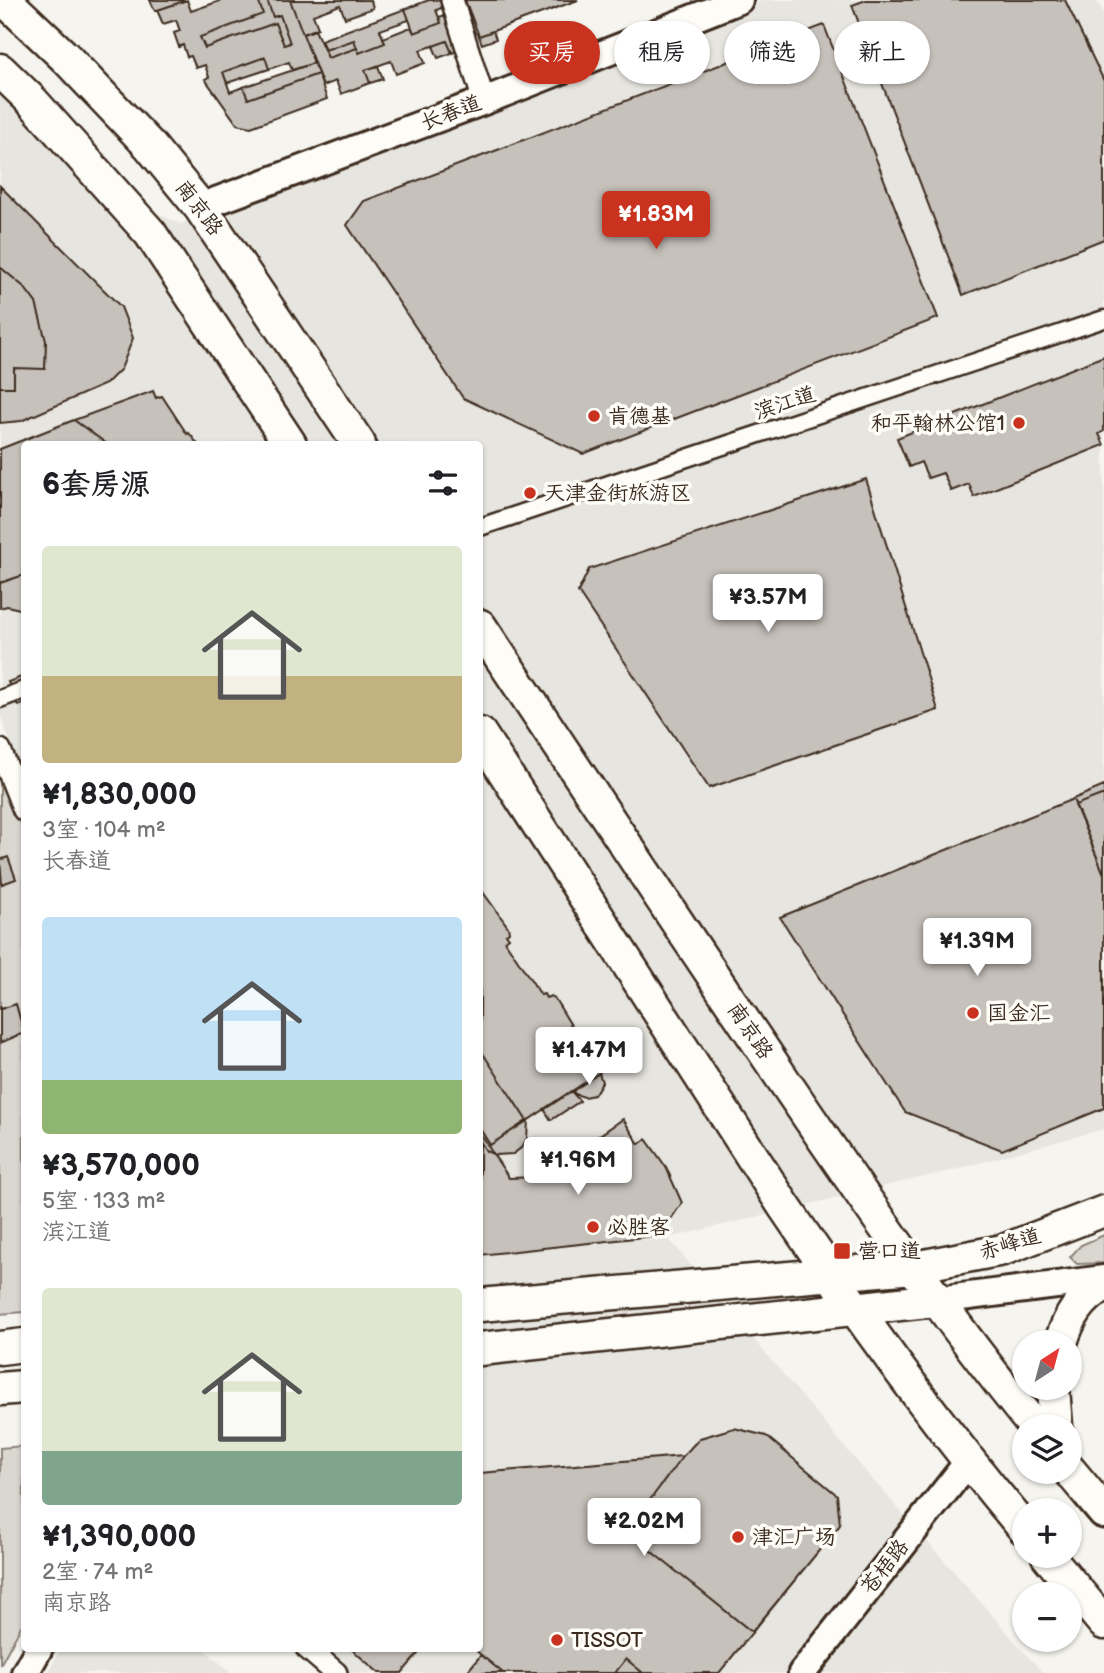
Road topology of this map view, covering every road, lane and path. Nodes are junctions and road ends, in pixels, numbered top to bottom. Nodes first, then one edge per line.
1 (5, 0) edge
2 (452, 0) edge
3 (739, 0) edge
4 (0, 70) edge
5 (484, 101) junction
6 (200, 207) junction
7 (1104, 319) edge
8 (288, 441) edge
9 (357, 441) edge
10 (483, 526) edge
11 (483, 631) edge
12 (21, 691) edge
13 (0, 699) edge
14 (483, 739) edge
15 (0, 750) edge
16 (21, 802) edge
17 (1104, 1211) edge
18 (914, 1267) junction
19 (845, 1274) junction
20 (1104, 1279) edge
21 (1104, 1285) edge
22 (937, 1300) junction
23 (483, 1306) edge
24 (854, 1308) junction
25 (1066, 1330) edge
26 (21, 1345) edge
27 (0, 1348) edge
28 (483, 1349) edge
29 (21, 1387) edge
30 (0, 1389) edge
31 (1024, 1414) edge
32 (968, 1462) junction
33 (1082, 1484) edge
34 (1104, 1512) edge
35 (1012, 1514) edge
36 (1058, 1568) edge
37 (1104, 1622) edge
38 (37, 1652) edge
39 (312, 1652) edge
40 (26, 1673) edge
41 (336, 1673) edge
42 (802, 1673) edge

1 - 6 main road, 南京路
2 - 5 street
3 - 5 street, 长春道
4 - 8 main road
5 - 6 street, 长春道
6 - 9 main road, 南京路
7 - 10 street, 滨江道
11 - 18 main road, 南京路
12 - 13 street
14 - 19 main road
15 - 16 street
17 - 18 main road, 赤峰道
18 - 19 main road
18 - 22 main road, 南京路
19 - 22 main road
19 - 23 main road
19 - 24 main road
20 - 22 street
21 - 25 main road
22 - 24 main road
22 - 31 main road, 南京路
24 - 28 main road
24 - 32 main road
26 - 27 main road
29 - 30 main road
32 - 35 main road
32 - 42 street, 苍梧路
33 - 34 main road
36 - 37 main road
38 - 40 street
39 - 41 street

